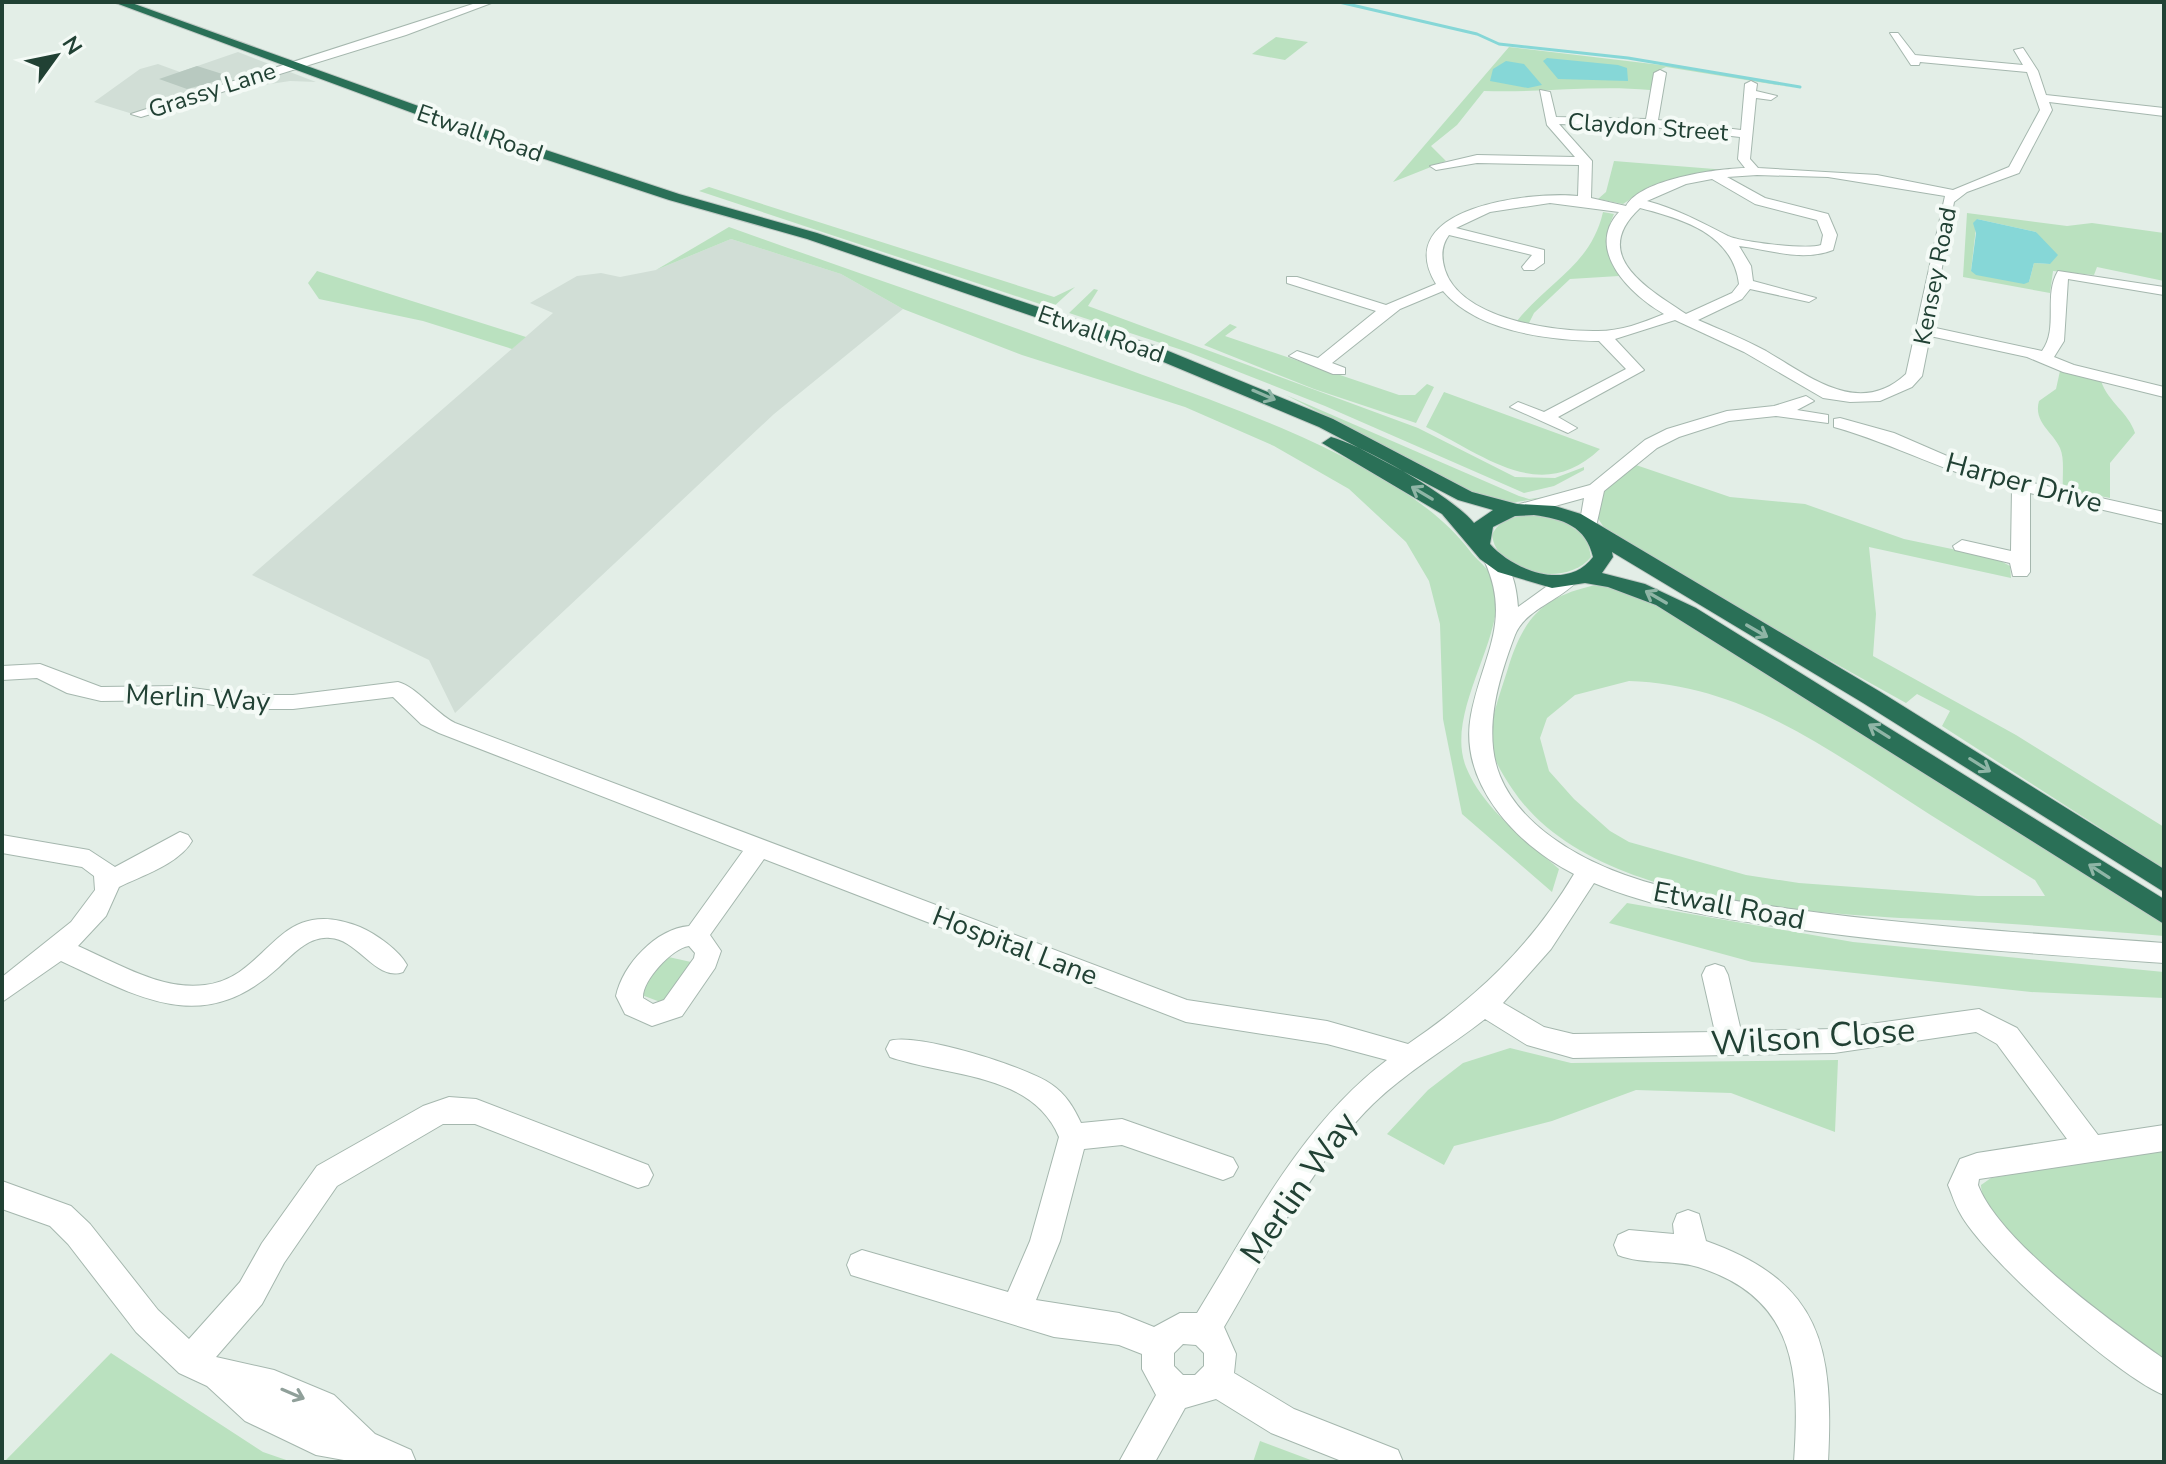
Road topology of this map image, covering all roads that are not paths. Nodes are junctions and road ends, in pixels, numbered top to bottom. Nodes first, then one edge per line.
1 (119, 2) edge
2 (489, 2) edge
3 (1894, 35) dead end
4 (2019, 50) dead end
5 (286, 65) junction
6 (2031, 69) junction
7 (1642, 76) dead end
8 (1771, 96) dead end
9 (1529, 98) dead end
10 (2043, 98) junction
11 (2164, 112) edge
12 (137, 114) dead end
13 (1551, 120) junction
14 (1653, 123) junction
15 (1745, 134) junction
16 (1437, 149) dead end
17 (1586, 161) junction
18 (1454, 162) junction
19 (1436, 166) dead end
20 (1755, 172) junction
21 (1716, 176) junction
22 (1953, 194) junction
23 (674, 197) junction
24 (1584, 200) junction
25 (1631, 206) junction
26 (1446, 230) junction
27 (1726, 242) junction
28 (1529, 267) dead end
29 (1293, 279) dead end
30 (1746, 284) junction
31 (1446, 286) junction
32 (2164, 291) edge
33 (1810, 298) dead end
34 (1387, 310) junction
35 (1682, 317) junction
36 (1924, 330) junction
37 (1603, 336) junction
38 (1297, 356) dead end
39 (2044, 358) junction
40 (1321, 364) junction
41 (1339, 371) dead end
42 (1798, 379) junction
43 (2164, 392) edge
44 (1834, 395) junction
45 (1880, 397) junction
46 (1808, 399) junction
47 (1518, 407) dead end
48 (1776, 411) junction
49 (1864, 413) junction
50 (1546, 418) junction
51 (1831, 421) junction
52 (1568, 428) dead end
53 (1888, 437) junction
54 (2021, 486) junction
55 (1596, 489) junction
56 (1520, 508) junction
57 (2164, 518) edge
58 (1592, 530) junction
59 (1480, 543) junction
60 (1962, 546) dead end
61 (1495, 562) junction
62 (1576, 578) junction
63 (1507, 629) junction
64 (2, 673) edge
65 (398, 689) joint
66 (180, 841) dead end
67 (2, 844) edge
68 (758, 849) junction
69 (1589, 871) junction
70 (108, 881) junction
71 (2164, 882) edge
72 (2164, 913) edge
73 (696, 936) dead end
74 (58, 948) junction
75 (2164, 953) edge
76 (394, 965) dead end
77 (1715, 975) dead end
78 (2, 991) edge
79 (1483, 1004) junction
80 (1731, 1045) junction
81 (900, 1049) dead end
82 (1409, 1056) junction
83 (1073, 1137) junction
84 (2164, 1138) edge
85 (2092, 1150) junction
86 (1223, 1167) dead end
87 (638, 1175) dead end
88 (2, 1195) edge
89 (1629, 1245) dead end
90 (862, 1265) dead end
91 (1016, 1310) junction
92 (1203, 1332) junction
93 (1160, 1345) junction
94 (204, 1368) junction
95 (2164, 1379) edge
96 (1215, 1380) junction
97 (1177, 1390) junction
98 (399, 1462) edge
99 (1136, 1462) edge
100 (1386, 1462) edge
101 (1811, 1462) edge

1 - 5 highway, Etwall Road
2 - 5 street, Grassy Lane
3 - 6 street
4 - 6 street
5 - 12 street, Grassy Lane
5 - 23 highway, Etwall Road
6 - 10 street
7 - 14 street
8 - 15 street
9 - 13 street
10 - 11 street
10 - 22 street, Kensey Road
13 - 14 street, Claydon Street
13 - 17 street
14 - 15 street, Claydon Street
15 - 20 street
16 - 18 street
17 - 18 street
17 - 24 street
18 - 19 street
20 - 21 street
20 - 22 street
21 - 25 street
21 - 27 street
22 - 36 street, Kensey Road
23 -> 56 highway, Etwall Road
59 -> 23 highway, Etwall Road
24 - 25 street
24 - 26 street
25 - 27 street
25 - 35 street
26 - 28 street
26 - 31 street
27 - 30 street
29 - 34 street
30 - 33 street
30 - 35 street
31 - 34 street
31 - 37 street
32 - 39 street
34 - 40 street
35 - 37 street
35 - 42 street, Harper Drive
36 - 39 street
36 - 45 street, Kensey Road
37 - 50 street
38 - 40 street
39 - 43 street
40 - 41 street
42 - 44 street, Harper Drive
42 - 46 street
44 - 45 street
44 - 46 street
44 - 49 street, Harper Drive
45 - 49 street, Kensey Road
46 - 48 street
46 - 51 street
47 - 50 street
48 - 51 street
48 - 55 street
49 - 51 street
49 - 53 street, Harper Drive
50 - 52 street
51 - 53 street, Harper Drive
53 - 54 street, Harper Drive
54 - 57 street, Harper Drive
54 - 60 street
55 - 56 street
55 - 58 street
56 - 58 highway, Etwall Road
56 - 59 highway
58 - 62 highway
58 -> 71 highway, Etwall Road
59 - 61 highway, Etwall Road
61 - 62 highway
61 - 63 street, Etwall Road
62 - 63 street, Etwall Road
72 -> 62 highway
63 - 69 street, Etwall Road
64 - 65 street, Merlin Way
65 - 68 street, Hospital Lane
66 - 70 street
67 - 70 street
68 - 73 street
68 - 82 street, Hospital Lane
69 - 75 street, Etwall Road
69 - 79 street
70 - 74 street
74 - 76 street
74 - 78 street
77 - 80 street
79 - 80 street, Wilson Close
79 - 82 street
80 - 85 street, Wilson Close
81 - 83 street
82 - 92 street, Merlin Way
83 - 86 street
83 - 91 street
84 - 85 street
85 - 95 street
87 - 94 street
88 - 94 street
89 - 101 street
90 - 91 street
91 - 93 street
92 - 93 street
92 - 96 street
93 - 97 street
94 - 98 street
96 - 97 street
96 - 100 street
97 - 99 street

